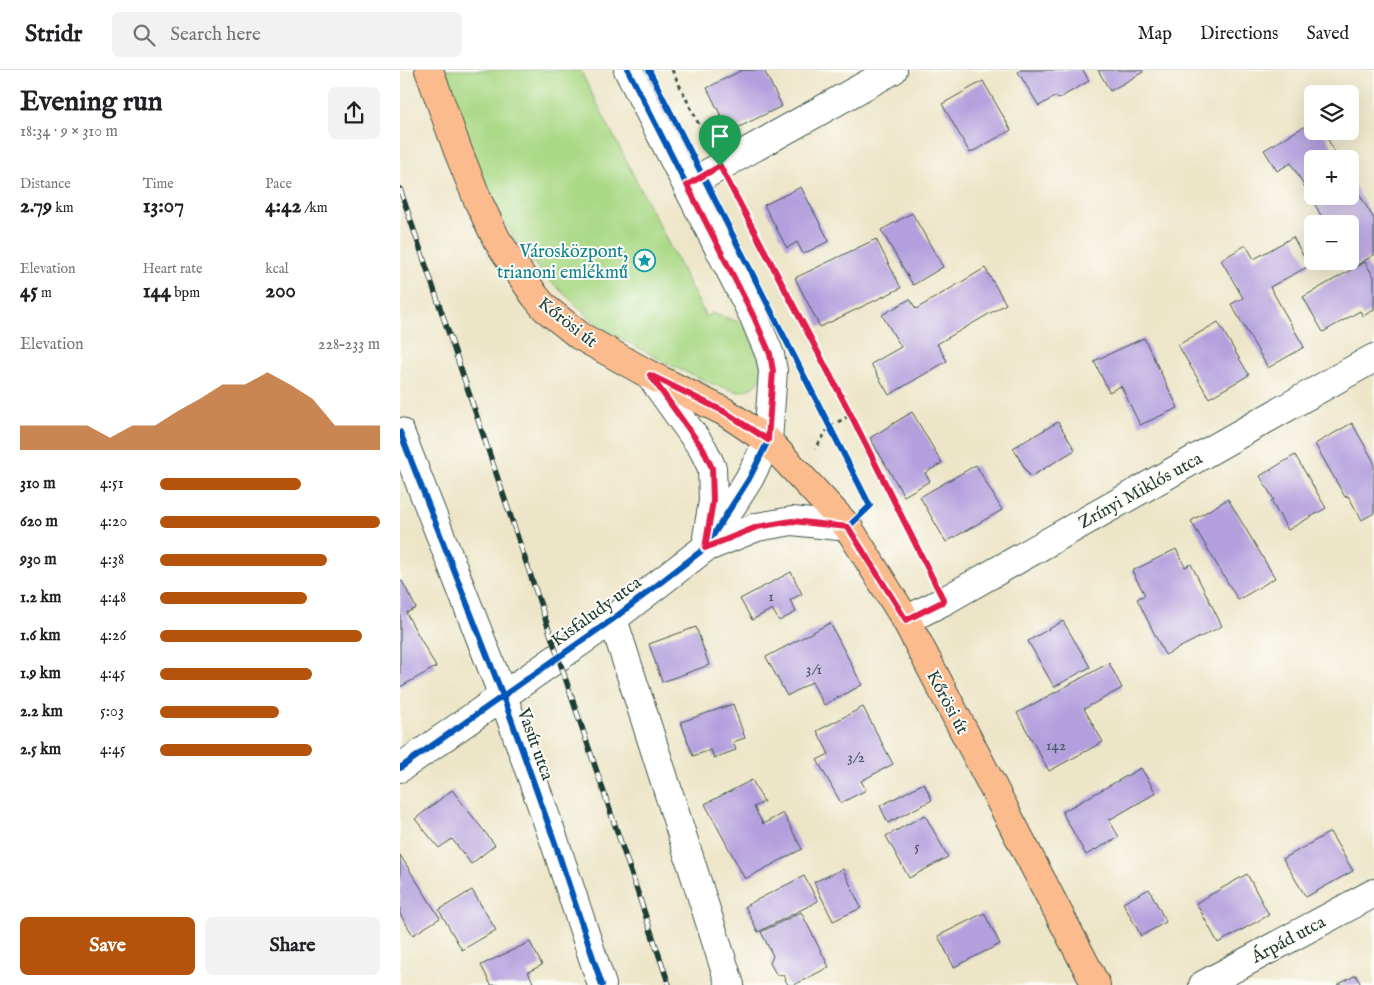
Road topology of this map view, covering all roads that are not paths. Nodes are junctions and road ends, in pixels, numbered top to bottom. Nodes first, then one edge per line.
1 (429, 70) edge
2 (628, 70) edge
3 (893, 70) edge
4 (687, 185) junction
5 (1374, 358) edge
6 (650, 375) junction
7 (400, 432) edge
8 (768, 440) junction
9 (848, 527) junction
10 (705, 548) junction
11 (613, 619) junction
12 (906, 620) junction
13 (503, 696) junction
14 (400, 768) edge
15 (1374, 893) edge
16 (602, 985) edge
17 (730, 985) edge
18 (1096, 985) edge
19 (1203, 985) edge

1 - 6 main road, Kőrösi út
2 - 4 street
3 - 4 street
4 - 8 street
5 - 12 street, Zrínyi Miklós utca
6 - 8 main road, Kőrösi út
6 - 10 street
7 - 13 street, Vasút utca
8 - 9 main road, Kőrösi út
8 - 10 street, Kisfaludy utca
9 - 10 street
9 - 12 main road, Kőrösi út
10 - 11 street, Kisfaludy utca
11 - 13 street, Kisfaludy utca
11 - 17 street
12 - 18 main road, Kőrösi út
13 - 14 street, Kisfaludy utca
13 - 16 street, Vasút utca
15 - 19 street, Árpád utca

